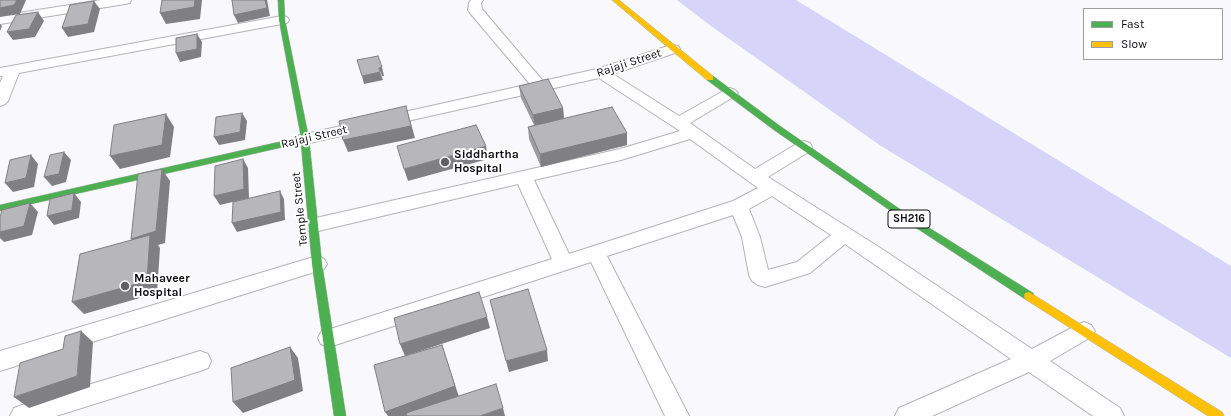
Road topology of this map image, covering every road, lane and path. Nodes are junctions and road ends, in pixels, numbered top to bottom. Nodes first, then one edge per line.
1 (56, 0) edge
2 (125, 0) edge
3 (281, 0) edge
4 (477, 0) edge
5 (616, 0) edge
6 (47, 13) junction
7 (0, 20) edge
8 (282, 20) junction
9 (672, 49) junction
10 (7, 70) edge
11 (601, 73) junction
12 (540, 87) junction
13 (730, 93) junction
14 (0, 101) edge
15 (685, 128) junction
16 (305, 139) junction
17 (804, 147) junction
18 (523, 176) junction
19 (755, 177) junction
20 (772, 188) junction
21 (739, 206) junction
22 (0, 208) edge
23 (314, 224) junction
24 (844, 234) junction
25 (596, 253) junction
26 (564, 263) junction
27 (317, 264) junction
28 (1084, 331) junction
29 (329, 338) junction
30 (200, 361) dead end
31 (1030, 361) junction
32 (0, 362) edge
33 (22, 416) edge
34 (340, 416) edge
35 (677, 416) edge
36 (909, 416) edge
37 (1112, 416) edge
38 (1218, 416) edge

1 - 6 street
2 - 6 street
3 - 8 street, Temple Street
4 - 12 street
5 - 9 street, SH216
6 - 7 street
8 - 10 street
8 - 16 street, Temple Street
9 - 11 street, Rajaji Street
9 - 13 street, SH216
10 - 14 street
11 - 12 street, Rajaji Street
11 - 15 street
12 - 16 street, Rajaji Street
13 - 15 street
13 - 17 street, SH216
15 - 18 street
15 - 19 street
16 - 22 street, Rajaji Street
16 - 23 street, Temple Street
17 - 19 street
17 - 28 street, SH216
18 - 23 street
18 - 26 street
19 - 20 street
20 - 21 street
20 - 24 street
21 - 24 street
21 - 25 street
23 - 27 street, Temple Street
24 - 31 street
25 - 26 street
25 - 35 street
26 - 29 street
27 - 29 street, Temple Street
27 - 32 street
28 - 31 street
28 - 38 street, SH216
29 - 34 street, Temple Street
30 - 33 street
31 - 36 street
31 - 37 street

